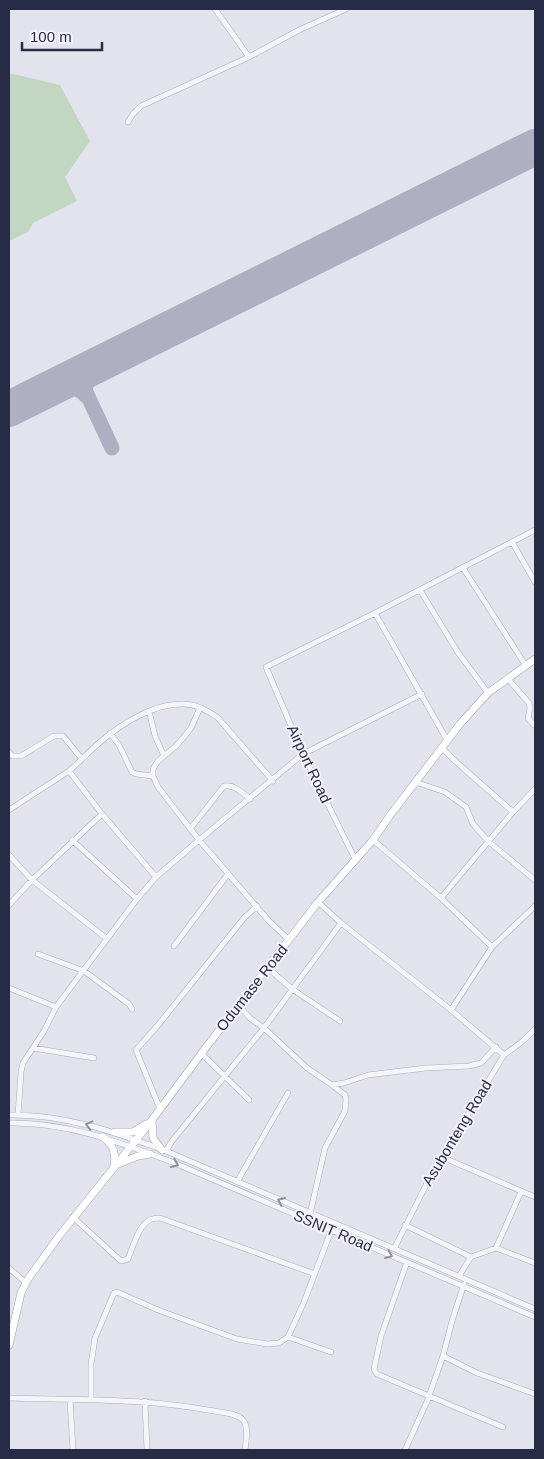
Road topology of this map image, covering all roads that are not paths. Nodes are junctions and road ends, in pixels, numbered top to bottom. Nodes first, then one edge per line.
1 (215, 9) edge
2 (346, 9) edge
3 (249, 57) junction
4 (128, 122) dead end
5 (535, 530) edge
6 (512, 542) junction
7 (463, 568) junction
8 (535, 582) edge
9 (420, 590) junction
10 (375, 613) junction
11 (535, 659) edge
12 (526, 666) junction
13 (508, 679) junction
14 (488, 693) junction
15 (422, 694) junction
16 (200, 708) junction
17 (149, 711) junction
18 (534, 725) dead end
19 (110, 733) junction
20 (447, 740) junction
21 (441, 747) junction
22 (9, 752) edge
23 (303, 754) junction
24 (164, 756) junction
25 (82, 759) junction
26 (70, 771) junction
27 (153, 776) junction
28 (273, 780) junction
29 (414, 782) junction
30 (535, 789) edge
31 (250, 799) junction
32 (9, 810) edge
33 (513, 812) junction
34 (102, 814) junction
35 (190, 829) junction
36 (72, 840) junction
37 (199, 840) junction
38 (373, 840) junction
39 (489, 842) junction
40 (9, 855) edge
41 (355, 859) junction
42 (228, 874) junction
43 (156, 877) junction
44 (32, 880) junction
45 (535, 880) edge
46 (440, 898) junction
47 (137, 899) junction
48 (318, 902) junction
49 (9, 905) edge
50 (257, 906) junction
51 (535, 906) edge
52 (341, 923) junction
53 (106, 938) junction
54 (290, 940) junction
55 (174, 946) dead end
56 (492, 947) junction
57 (38, 954) dead end
58 (268, 968) junction
59 (84, 971) junction
60 (9, 988) edge
61 (292, 988) junction
62 (239, 1006) junction
63 (56, 1007) junction
64 (132, 1009) dead end
65 (451, 1010) junction
66 (340, 1021) dead end
67 (264, 1028) junction
68 (535, 1029) edge
69 (496, 1047) junction
70 (33, 1048) junction
71 (201, 1054) junction
72 (504, 1055) junction
73 (94, 1058) dead end
74 (226, 1077) junction
75 (332, 1085) junction
76 (288, 1094) dead end
77 (249, 1100) dead end
78 (160, 1109) junction
79 (9, 1115) edge
80 (18, 1115) junction
81 (152, 1120) junction
82 (9, 1123) edge
83 (115, 1132) junction
84 (103, 1137) junction
85 (135, 1140) junction
86 (130, 1146) junction
87 (164, 1150) junction
88 (150, 1154) junction
89 (442, 1157) junction
90 (115, 1167) junction
91 (236, 1182) junction
92 (521, 1192) junction
93 (535, 1198) edge
94 (310, 1214) junction
95 (74, 1218) junction
96 (406, 1225) junction
97 (331, 1231) junction
98 (394, 1248) junction
99 (496, 1248) junction
100 (471, 1256) junction
101 (408, 1262) junction
102 (535, 1263) edge
103 (9, 1268) edge
104 (315, 1274) junction
105 (459, 1276) junction
106 (466, 1279) junction
107 (26, 1283) junction
108 (464, 1285) junction
109 (496, 1292) junction
110 (493, 1298) junction
111 (535, 1309) edge
112 (535, 1317) edge
113 (288, 1337) junction
114 (9, 1345) edge
115 (331, 1352) dead end
116 (443, 1356) junction
117 (535, 1394) edge
118 (429, 1396) junction
119 (9, 1398) edge
120 (70, 1400) junction
121 (91, 1400) junction
122 (145, 1401) junction
123 (503, 1427) dead end
124 (73, 1450) edge
125 (147, 1450) edge
126 (245, 1450) edge
127 (405, 1450) edge

1 - 3 street
2 - 3 street
3 - 4 street
5 - 6 street
6 - 7 street
6 - 8 street
7 - 9 street
7 - 12 street
9 - 10 street
9 - 14 street
10 - 15 street
10 - 23 street, Airport Road
11 - 12 main road, Odumase Road
12 - 13 main road, Odumase Road
13 - 14 main road, Odumase Road
13 - 18 street
14 - 20 main road, Odumase Road
15 - 20 street
15 - 23 street
16 - 17 street
16 - 24 street
16 - 28 street
17 - 19 street
17 - 24 street
19 - 25 street
19 - 27 street
20 - 21 main road, Odumase Road
21 - 29 main road, Odumase Road
21 - 33 street
22 - 25 street
23 - 28 street
23 - 41 street, Airport Road
24 - 27 street
25 - 26 street
26 - 32 street
26 - 34 street
27 - 35 street
28 - 31 street
29 - 38 main road, Odumase Road
29 - 39 street
30 - 33 street
31 - 35 street
31 - 37 street
33 - 39 street
34 - 36 street
34 - 43 street
35 - 37 street
36 - 44 street
36 - 47 street
37 - 42 street
37 - 43 street
38 - 41 main road, Odumase Road
38 - 46 street
39 - 45 street
39 - 46 street
40 - 44 street
41 - 48 main road, Odumase Road
42 - 50 street
42 - 55 street
43 - 47 street
44 - 49 street
44 - 53 street
46 - 56 street
47 - 53 street
48 - 52 street
48 - 54 main road, Odumase Road
50 - 54 street
50 - 78 street
51 - 56 street
52 - 61 street
52 - 65 street
53 - 59 street
54 - 58 main road, Odumase Road
56 - 65 street
57 - 59 street
58 - 61 street
58 - 62 main road, Odumase Road
59 - 63 street
59 - 64 street
60 - 63 street
61 - 66 street
61 - 67 street
62 - 67 street
62 - 71 main road, Odumase Road
63 - 70 street
65 - 69 street
67 - 74 street
67 - 75 street
68 - 72 street, Asubonteng Road
69 - 72 street
69 - 75 street
70 - 73 street
70 - 80 street
71 - 74 street
71 - 78 main road, Odumase Road
72 - 89 street, Asubonteng Road
74 - 77 street
74 - 87 street
75 - 94 street
76 - 91 street
78 - 81 main road, Odumase Road
79 - 80 street, SSNIT Road
83 -> 80 street, SSNIT Road
81 - 83 main road
81 - 85 main road, Odumase Road
81 - 87 main road
82 - 84 street, SSNIT Road
83 - 85 street, SSNIT Road
84 - 86 street, SSNIT Road
84 - 90 main road
85 - 86 main road, Odumase Road
85 - 87 street, SSNIT Road
86 - 88 street, SSNIT Road
86 - 90 main road, Odumase Road
87 - 91 street, SSNIT Road
88 - 90 main road
88 -> 97 street, SSNIT Road
89 - 92 street
89 - 96 street, Asubonteng Road
90 - 95 main road, Odumase Road
94 -> 91 street, SSNIT Road
92 - 93 street
92 - 99 street
94 - 98 street, SSNIT Road
95 - 104 street
95 - 107 main road, Odumase Road
96 - 98 street, Asubonteng Road
96 - 100 street
97 -> 101 street, SSNIT Road
97 - 104 street
98 - 105 street, SSNIT Road
99 - 100 street
99 - 102 street
100 - 105 street
101 - 108 street, SSNIT Road
101 - 118 street
103 - 107 street
104 - 113 street
105 - 106 street, SSNIT Road
106 - 108 street
106 - 109 street, SSNIT Road
107 - 114 main road, Odumase Road
108 - 110 street, SSNIT Road
108 - 116 street
109 - 110 street
109 - 111 street, SSNIT Road
110 - 112 street, SSNIT Road
113 - 115 street
113 - 121 street
116 - 117 street
116 - 118 street
118 - 123 street
118 - 127 street
119 - 120 street
120 - 121 street
120 - 124 street
121 - 122 street
122 - 125 street
122 - 126 street

